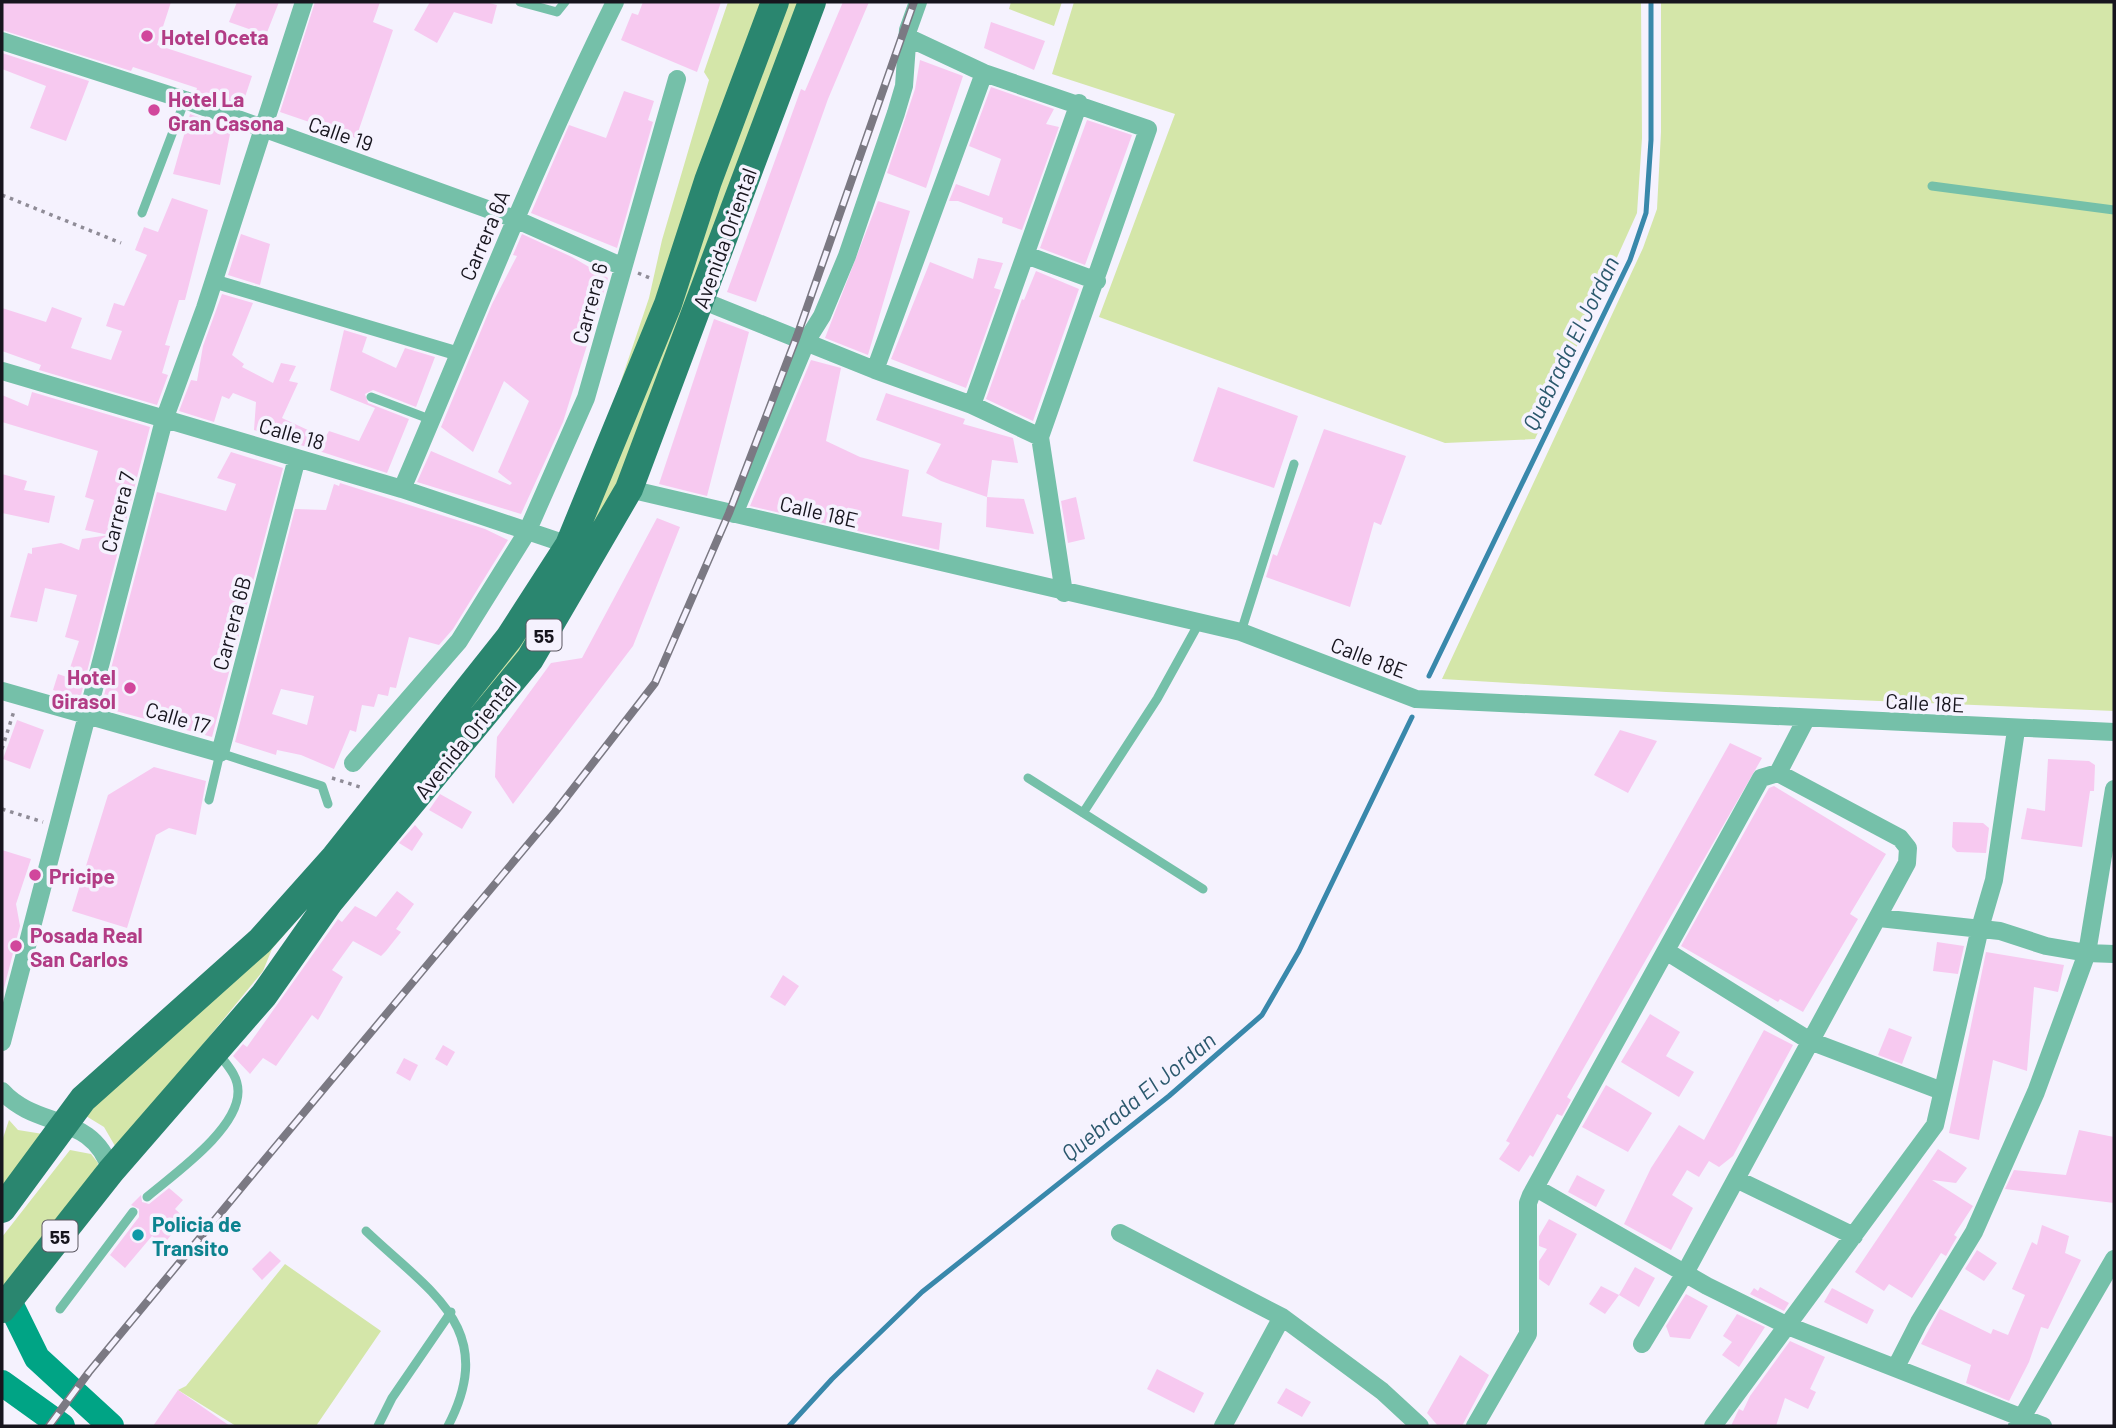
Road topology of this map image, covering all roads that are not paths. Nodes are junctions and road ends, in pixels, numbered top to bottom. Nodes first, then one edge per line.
1 (304, 2) edge
2 (520, 2) edge
3 (565, 2) edge
4 (615, 2) edge
5 (775, 2) edge
6 (811, 2) edge
7 (919, 2) edge
8 (907, 37) junction
9 (2, 41) edge
10 (984, 73) junction
11 (677, 79) dead end
12 (185, 100) junction
13 (1079, 103) junction
14 (263, 130) junction
15 (1932, 186) dead end
16 (2114, 210) edge
17 (142, 214) dead end
18 (515, 219) junction
19 (1026, 255) junction
20 (621, 266) junction
21 (213, 281) junction
22 (1097, 281) junction
23 (701, 300) junction
24 (807, 340) junction
25 (459, 354) junction
26 (875, 370) junction
27 (2, 371) edge
28 (370, 397) dead end
29 (972, 405) junction
30 (164, 420) junction
31 (432, 420) junction
32 (1040, 437) junction
33 (297, 458) junction
34 (1294, 464) dead end
35 (402, 489) junction
36 (629, 489) junction
37 (734, 514) junction
38 (527, 532) junction
39 (569, 545) junction
40 (1064, 593) junction
41 (1199, 623) junction
42 (1241, 632) junction
43 (10, 694) edge
44 (89, 715) junction
45 (1806, 719) junction
46 (2015, 730) junction
47 (2114, 732) edge
48 (220, 753) junction
49 (353, 763) road end
50 (1777, 773) junction
51 (1028, 778) dead end
52 (2114, 789) edge
53 (209, 800) dead end
54 (328, 804) dead end
55 (1083, 813) junction
56 (1203, 889) dead end
57 (321, 892) junction
58 (1879, 918) junction
59 (1979, 928) junction
60 (1666, 951) junction
61 (2087, 953) junction
62 (2114, 954) edge
63 (4, 1018) edge
64 (1810, 1041) junction
65 (2, 1042) edge
66 (217, 1051) junction
67 (2, 1091) edge
68 (1942, 1091) junction
69 (63, 1125) junction
70 (111, 1171) junction
71 (1735, 1179) junction
72 (1536, 1188) junction
73 (147, 1197) dead end
74 (2, 1209) edge
75 (134, 1212) dead end
76 (366, 1231) dead end
77 (1120, 1233) dead end
78 (1854, 1236) junction
79 (2114, 1259) edge
80 (1685, 1273) junction
81 (5, 1305) edge
82 (60, 1309) dead end
83 (451, 1312) junction
84 (1282, 1317) junction
85 (1788, 1326) junction
86 (1642, 1344) dead end
87 (1896, 1367) junction
88 (2, 1382) edge
89 (2019, 1422) edge
90 (62, 1426) edge
91 (111, 1426) edge
92 (378, 1426) edge
93 (448, 1426) edge
94 (1223, 1426) edge
95 (1420, 1426) edge
96 (1475, 1426) edge
97 (1713, 1426) edge
98 (2043, 1426) edge

1 - 14 street, Carrera 7
2 - 3 lane
4 - 18 street, Carrera 6A
5 - 39 main road, Avenida Oriental / 55
6 - 23 main road, Avenida Oriental / 55
7 - 8 street
8 - 10 street
8 - 24 street
9 - 12 street, Calle 19
10 - 13 street
10 - 26 street
11 - 20 street, Carrera 6
12 - 14 street, Calle 19
12 - 17 lane
13 - 19 street
13 - 22 street
14 - 18 street, Calle 19
14 - 21 street, Carrera 7
15 - 16 lane
18 - 20 street, Calle 19
18 - 25 street, Carrera 6A
19 - 22 street
19 - 29 street
20 - 38 street, Carrera 6
21 - 25 street
21 - 30 street, Carrera 7
22 - 32 street
23 - 24 street
23 - 36 main road, Avenida Oriental / 55
24 - 26 street
24 - 37 street
25 - 31 street, Carrera 6A
26 - 29 street
27 - 30 street, Calle 18
28 - 31 lane
29 - 32 street
30 - 33 street, Calle 18
30 - 44 street, Carrera 7
31 - 35 street, Carrera 6A
32 - 40 street
33 - 35 street, Calle 18
33 - 48 street, Carrera 6B
34 - 42 lane
35 - 38 street, Calle 18
36 - 37 street, Calle 18E
36 - 57 main road, Avenida Oriental / 55
37 - 40 street, Calle 18E
38 - 39 street, Calle 18
38 - 49 street
39 - 57 main road, Avenida Oriental / 55
40 - 41 street, Calle 18E
41 - 42 street, Calle 18E
41 - 55 lane
42 - 45 street, Calle 18E
43 - 44 street, Calle 17
44 - 48 street, Calle 17
44 - 63 street, Carrera 7
45 - 46 street, Calle 18E
45 - 50 street
46 - 47 street, Calle 18E
46 - 59 street
48 - 53 lane, Carrera 6B
48 - 54 lane, Calle 17
50 - 58 street
50 - 60 street
51 - 55 lane
52 - 61 street
55 - 56 lane
57 - 66 main road, Avenida Oriental / 55
57 - 69 main road, Avenida Oriental / 55
58 - 59 street
58 - 64 street
59 - 61 street
59 - 68 street
60 - 64 street
60 - 72 street
61 - 62 street
61 - 87 street
63 - 65 street, Carrera 7
64 - 68 street
64 - 71 street
66 - 70 main road, Avenida Oriental / 55
66 - 73 lane
67 - 69 street
68 - 78 street
69 - 70 street
69 - 74 main road, Avenida Oriental / 55
70 - 81 main road, Avenida Oriental / 55
71 - 78 street
71 - 80 street
72 - 80 street
72 - 96 street
75 - 82 lane
76 - 83 lane
77 - 84 street
78 - 85 street
79 - 89 street
80 - 85 street
80 - 86 street
81 - 91 main road
83 - 92 lane
83 - 93 lane
84 - 94 street
84 - 95 street
85 - 87 street
85 - 97 street
87 - 89 street
88 - 90 main road
89 - 98 street

